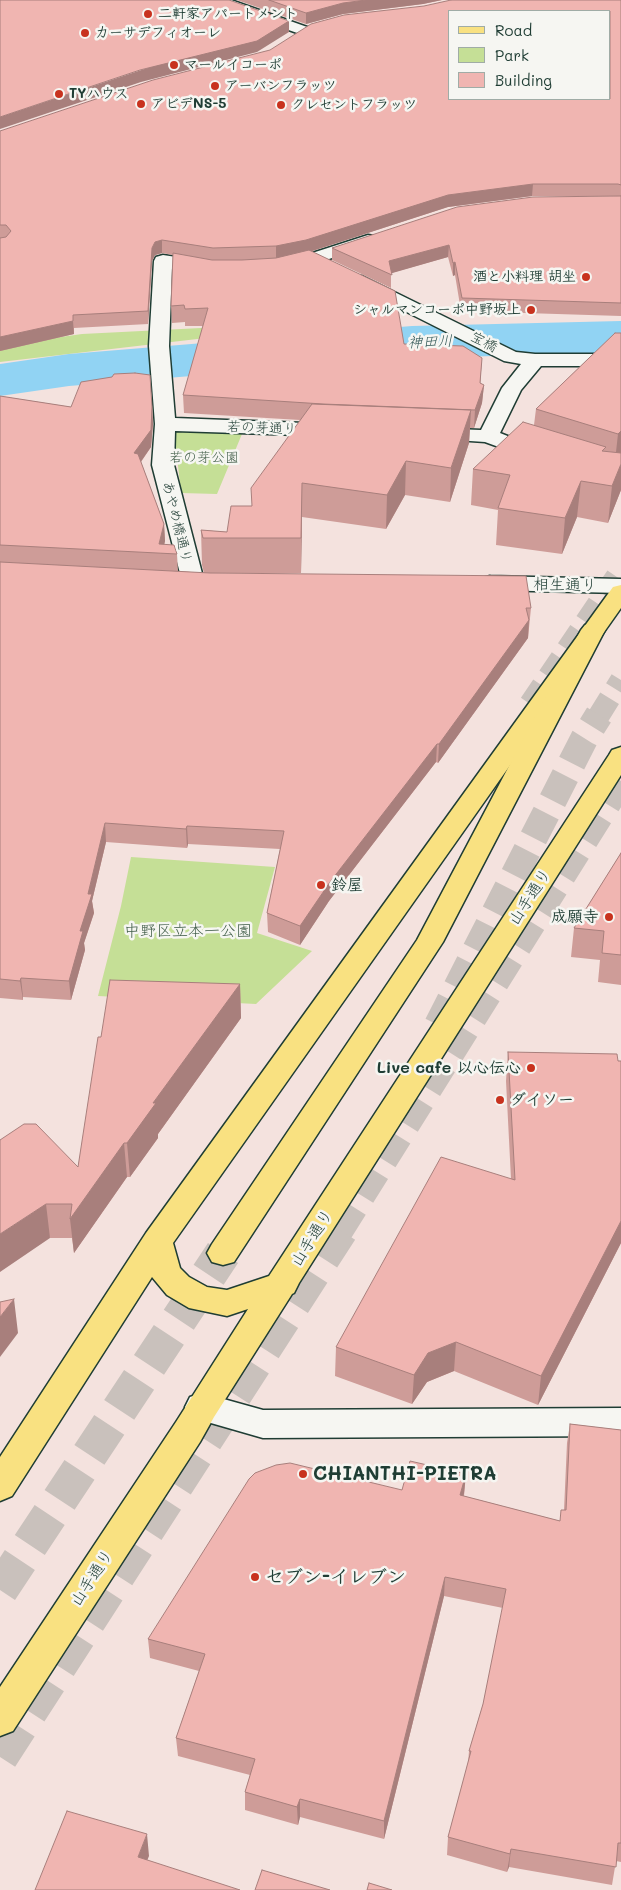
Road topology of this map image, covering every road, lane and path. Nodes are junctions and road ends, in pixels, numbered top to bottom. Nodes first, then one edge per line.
1 (218, 0) edge
2 (324, 26) edge
3 (305, 31) junction
4 (288, 41) edge
5 (383, 235) edge
6 (311, 259) junction
7 (268, 267) edge
8 (223, 269) edge
9 (535, 360) junction
10 (621, 360) edge
11 (165, 424) junction
12 (350, 431) edge
13 (408, 433) edge
14 (488, 436) junction
15 (557, 461) edge
16 (193, 581) edge
17 (471, 583) edge
18 (621, 586) edge
19 (621, 592) edge
20 (593, 630) junction
21 (621, 755) edge
22 (157, 1242) junction
23 (224, 1253) tunnel mouth
24 (283, 1284) junction
25 (202, 1408) junction
26 (621, 1422) edge
27 (5, 1469) edge
28 (0, 1719) edge

1 - 3 street
2 - 3 street
3 - 4 street
5 - 6 street
6 - 7 street
6 - 9 street, 宝橋
8 - 11 street, あやめ橋通り
9 - 10 street
9 - 14 street
11 - 12 street, 若の芽通り
11 - 16 street, あやめ橋通り
13 - 14 street
14 - 15 street
17 - 18 street, 相生通り
19 - 20 main road
20 - 22 main road
20 - 23 main road
21 - 24 main road, 山手通り
22 - 24 main road
22 - 27 main road
24 - 25 main road, 山手通り
25 - 26 street
25 - 28 main road, 山手通り

